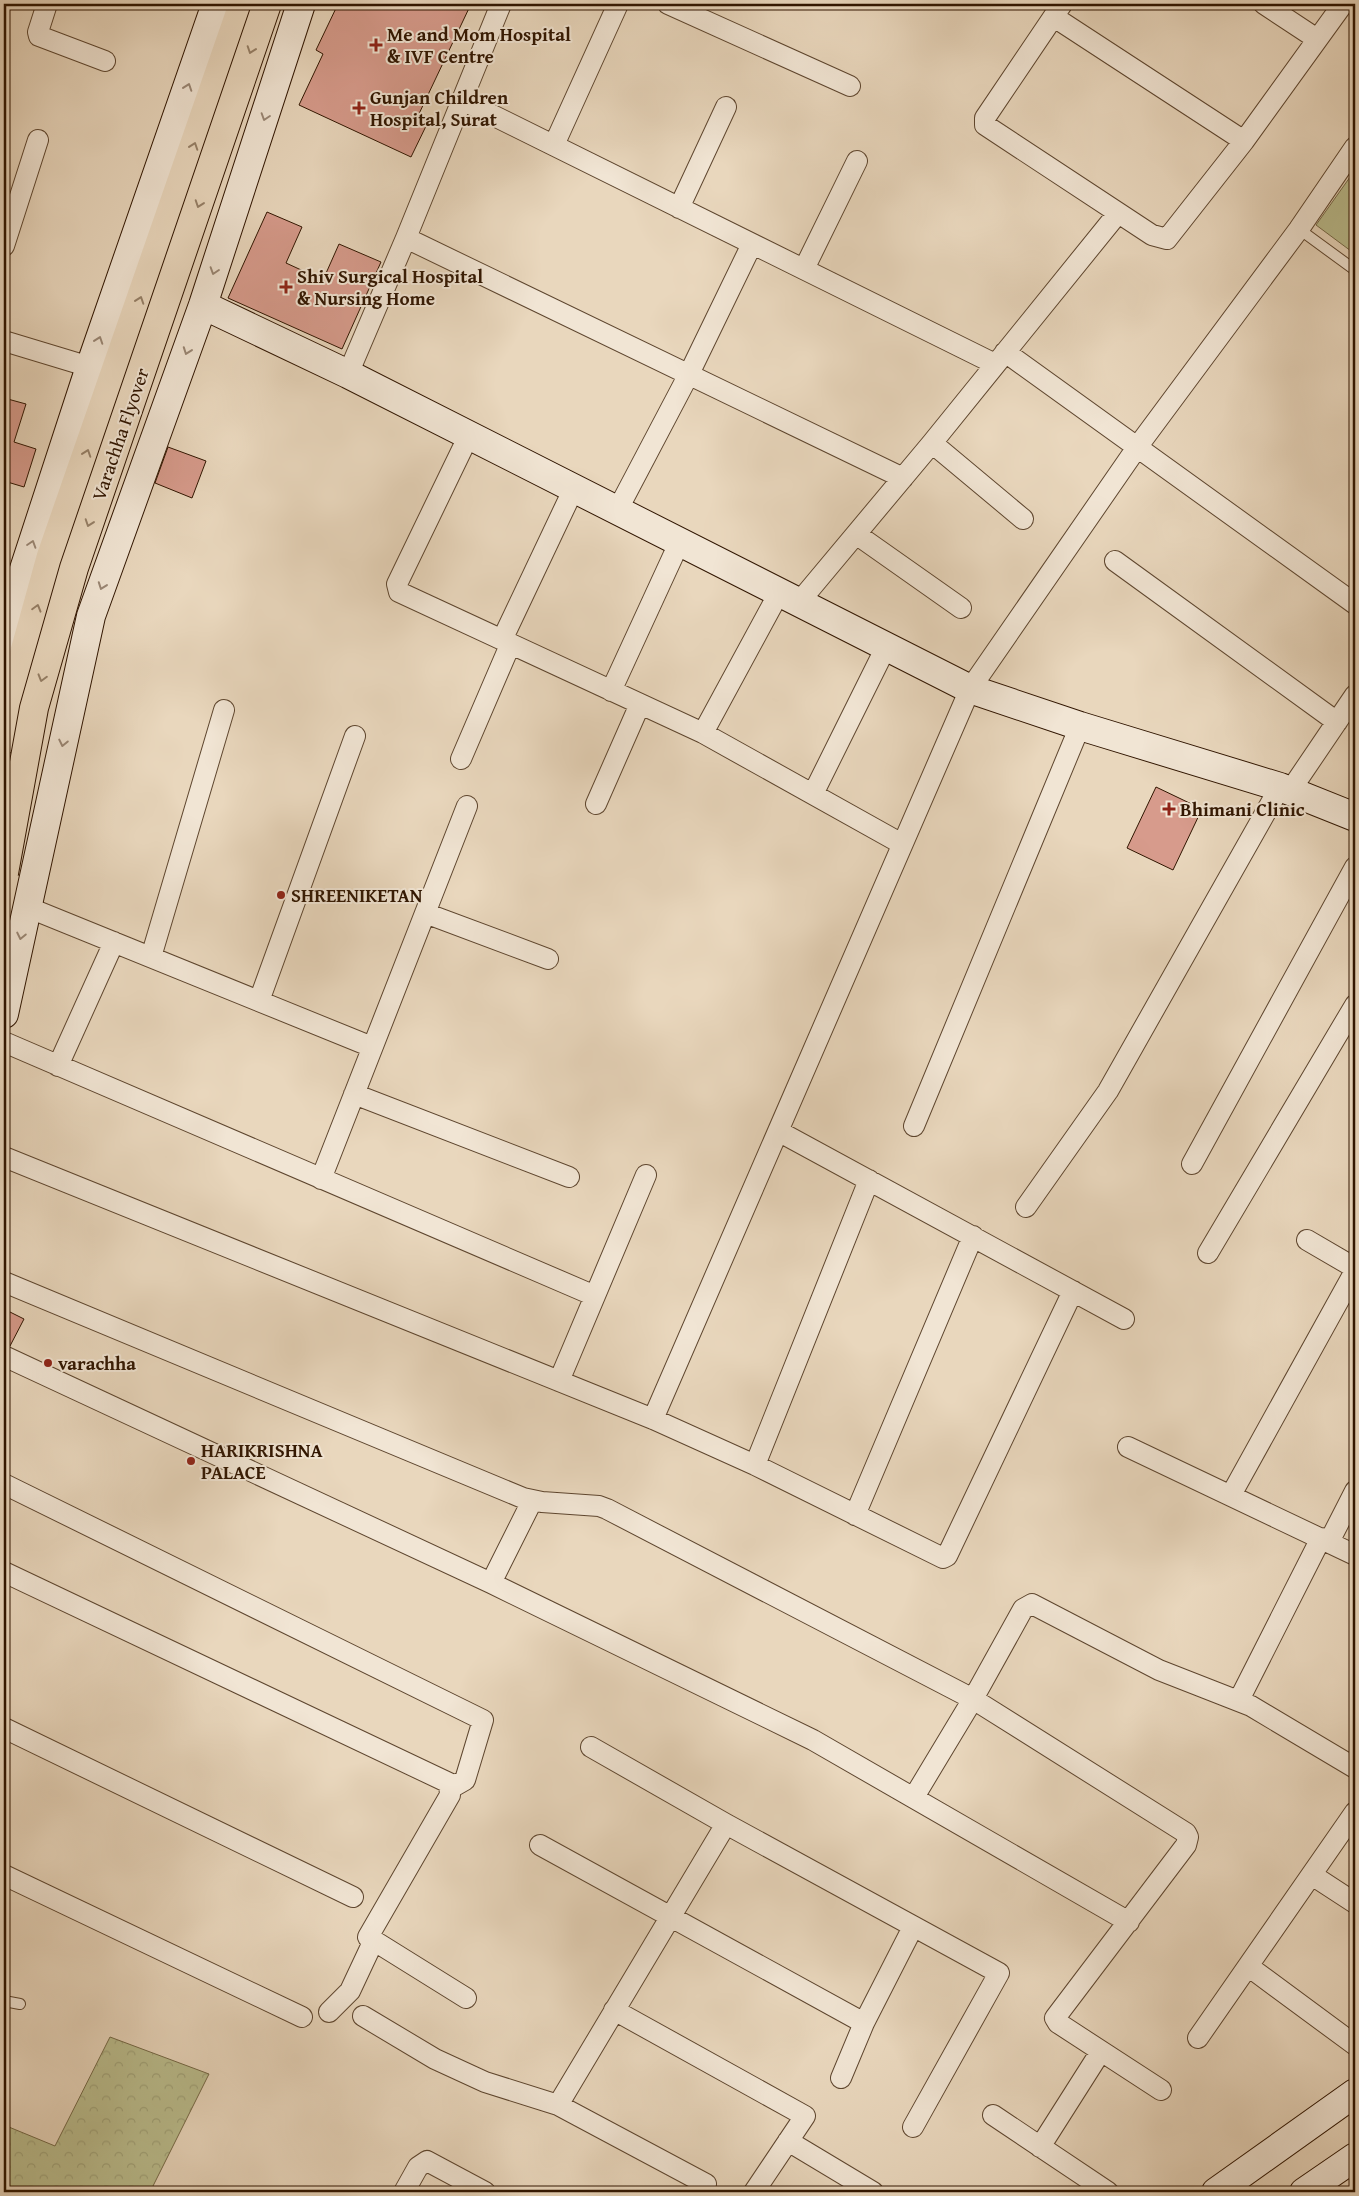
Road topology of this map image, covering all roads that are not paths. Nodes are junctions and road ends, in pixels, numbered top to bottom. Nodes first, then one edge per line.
1 (47, 4) edge
2 (243, 4) edge
3 (267, 4) edge
4 (302, 4) edge
5 (501, 4) edge
6 (618, 4) edge
7 (668, 4) edge
8 (1264, 4) edge
9 (1343, 4) edge
10 (211, 5) edge
11 (1058, 10) edge
12 (1317, 39) junction
13 (105, 61) dead end
14 (850, 86) dead end
15 (462, 100) junction
16 (726, 106) dead end
17 (38, 140) dead end
18 (1244, 141) junction
19 (554, 145) junction
20 (1355, 147) edge
21 (857, 161) dead end
22 (12, 187) edge
23 (679, 208) junction
24 (1118, 213) junction
25 (1299, 229) junction
26 (406, 238) junction
27 (752, 244) junction
28 (4, 246) edge
29 (804, 269) junction
30 (1355, 270) edge
31 (204, 305) junction
32 (4, 341) edge
33 (1000, 358) junction
34 (90, 367) junction
35 (348, 374) junction
36 (689, 374) junction
37 (469, 435) junction
38 (932, 443) junction
39 (1138, 446) junction
40 (903, 478) junction
41 (574, 488) junction
42 (618, 509) junction
43 (1023, 519) dead end
44 (856, 534) junction
45 (680, 541) junction
46 (1115, 562) dead end
47 (790, 596) junction
48 (1355, 604) edge
49 (961, 608) dead end
50 (4, 641) edge
51 (506, 643) junction
52 (886, 647) junction
53 (970, 688) junction
54 (611, 691) junction
55 (1355, 694) edge
56 (640, 704) junction
57 (224, 710) dead end
58 (1337, 722) junction
59 (1080, 726) junction
60 (703, 733) junction
61 (355, 736) dead end
62 (4, 740) edge
63 (461, 759) dead end
64 (1285, 789) junction
65 (813, 794) junction
66 (596, 804) dead end
67 (467, 806) dead end
68 (4, 813) edge
69 (1355, 817) edge
70 (45, 826) junction
71 (902, 844) junction
72 (1355, 867) edge
73 (4, 873) edge
74 (27, 907) junction
75 (425, 913) junction
76 (114, 942) junction
77 (151, 957) junction
78 (548, 958) dead end
79 (259, 1001) junction
80 (1355, 1006) edge
81 (4, 1014) edge
82 (4, 1042) edge
83 (372, 1047) junction
84 (58, 1066) junction
85 (354, 1094) junction
86 (914, 1126) dead end
87 (778, 1131) junction
88 (4, 1157) edge
89 (1192, 1164) dead end
90 (646, 1175) dead end
91 (569, 1177) dead end
92 (320, 1178) junction
93 (869, 1180) junction
94 (1026, 1207) dead end
95 (974, 1236) junction
96 (1307, 1240) dead end
97 (1208, 1253) dead end
98 (1355, 1269) edge
99 (4, 1282) edge
100 (1073, 1291) junction
101 (595, 1296) junction
102 (1124, 1320) dead end
103 (4, 1356) edge
104 (559, 1381) junction
105 (653, 1419) junction
106 (1128, 1447) dead end
107 (755, 1465) junction
108 (4, 1484) edge
109 (1355, 1491) edge
110 (1230, 1495) junction
111 (532, 1501) junction
112 (855, 1515) junction
113 (1325, 1540) junction
114 (1355, 1555) edge
115 (4, 1572) edge
116 (491, 1583) junction
117 (973, 1699) junction
118 (1238, 1700) junction
119 (4, 1728) edge
120 (591, 1747) dead end
121 (1355, 1768) edge
122 (451, 1788) junction
123 (914, 1797) junction
124 (1355, 1812) edge
125 (726, 1824) junction
126 (540, 1845) dead end
127 (4, 1875) edge
128 (1312, 1875) junction
129 (353, 1897) dead end
130 (1355, 1903) edge
131 (668, 1917) junction
132 (1129, 1922) junction
133 (914, 1926) junction
134 (373, 1942) junction
135 (1248, 1966) junction
136 (466, 1998) dead end
137 (4, 2001) edge
138 (20, 2004) dead end
139 (614, 2010) junction
140 (330, 2012) dead end
141 (363, 2016) dead end
142 (302, 2017) dead end
143 (864, 2023) junction
144 (1198, 2038) dead end
145 (1355, 2045) edge
146 (1101, 2051) junction
147 (841, 2078) dead end
148 (1161, 2090) dead end
149 (1355, 2093) edge
150 (558, 2105) junction
151 (993, 2115) dead end
152 (913, 2127) dead end
153 (788, 2141) junction
154 (1040, 2147) junction
155 (1355, 2157) edge
156 (706, 2184) dead end
157 (404, 2192) edge
158 (485, 2192) edge
159 (754, 2192) edge
160 (873, 2192) edge
161 (1108, 2192) edge
162 (1216, 2192) edge
163 (1304, 2192) edge

1 - 13 street
62 -> 2 main road, Varachha Flyover
3 -> 73 main road, Varachha Flyover, bridge
4 -> 31 street
5 - 15 street
6 - 19 street
7 - 14 street
8 - 12 street
9 - 12 street
34 -> 10 street
11 - 18 street
11 - 24 street
12 - 18 street
15 - 19 street
15 - 26 street
16 - 23 street
17 - 22 street
18 - 24 street
19 - 23 street
20 - 25 street
21 - 29 street
22 - 28 street
23 - 27 street
24 - 33 street
25 - 30 lane
25 - 39 street
26 - 35 street
26 - 36 street
27 - 29 street
27 - 36 street
29 - 33 street
31 - 35 street
31 -> 70 street
32 - 34 street
33 - 38 street
33 - 39 street
50 -> 34 street
35 - 37 street
36 - 40 street
36 - 42 street
37 - 41 street
37 - 51 street
38 - 40 street
38 - 43 street
39 - 48 street
39 - 53 street
40 - 44 street
41 - 42 street
41 - 51 street
42 - 45 street
44 - 47 street
44 - 49 street
45 - 47 street
45 - 54 street
46 - 58 street
47 - 52 street
47 - 60 street
51 - 54 street
51 - 63 street
52 - 53 street
52 - 65 street
53 - 59 street
53 - 71 street
54 - 56 street
55 - 58 street
56 - 60 street
56 - 66 street
57 - 77 street
58 - 64 street
59 - 64 street
59 - 86 street
60 - 65 street
61 - 79 street
64 - 69 street
64 - 94 street
65 - 71 street
67 - 75 street
68 - 70 street
70 - 74 street
71 - 87 street
72 - 89 street
74 - 76 street
74 -> 81 street
75 - 78 street
75 - 83 street
76 - 77 street
76 - 84 street
77 - 79 street
79 - 83 street
80 - 97 street
82 - 84 street
83 - 85 street
84 - 92 street
85 - 91 street
85 - 92 street
87 - 93 street
87 - 105 street
88 - 104 street
90 - 101 street
92 - 101 street
93 - 95 street
93 - 107 street
95 - 100 street
95 - 112 street
96 - 98 street
98 - 110 street
99 - 111 street
100 - 102 street
100 - 112 street
101 - 104 street
103 - 116 street
104 - 105 street
105 - 107 street
106 - 110 street
107 - 112 street
108 - 122 street
109 - 113 street
110 - 113 street
111 - 116 street
111 - 117 street
113 - 114 street
113 - 118 street
115 - 122 street
116 - 123 street
117 - 118 street
117 - 123 street
117 - 132 street
118 - 121 street
119 - 129 street
120 - 125 street
122 - 134 street
123 - 132 street
124 - 128 street
125 - 131 street
125 - 133 street
126 - 131 street
127 - 142 street
128 - 130 street
128 - 135 street
131 - 139 street
131 - 143 street
132 - 146 street
133 - 143 street
133 - 152 street
134 - 136 street
134 - 140 street
135 - 144 street
135 - 145 street
137 - 138 lane
139 - 150 street
139 - 153 street
141 - 150 street
143 - 147 street
146 - 148 street
146 - 154 street
149 - 162 street
150 - 156 street
151 - 154 street
153 - 159 street
153 - 160 street
154 - 161 street
155 - 163 street
157 - 158 street

